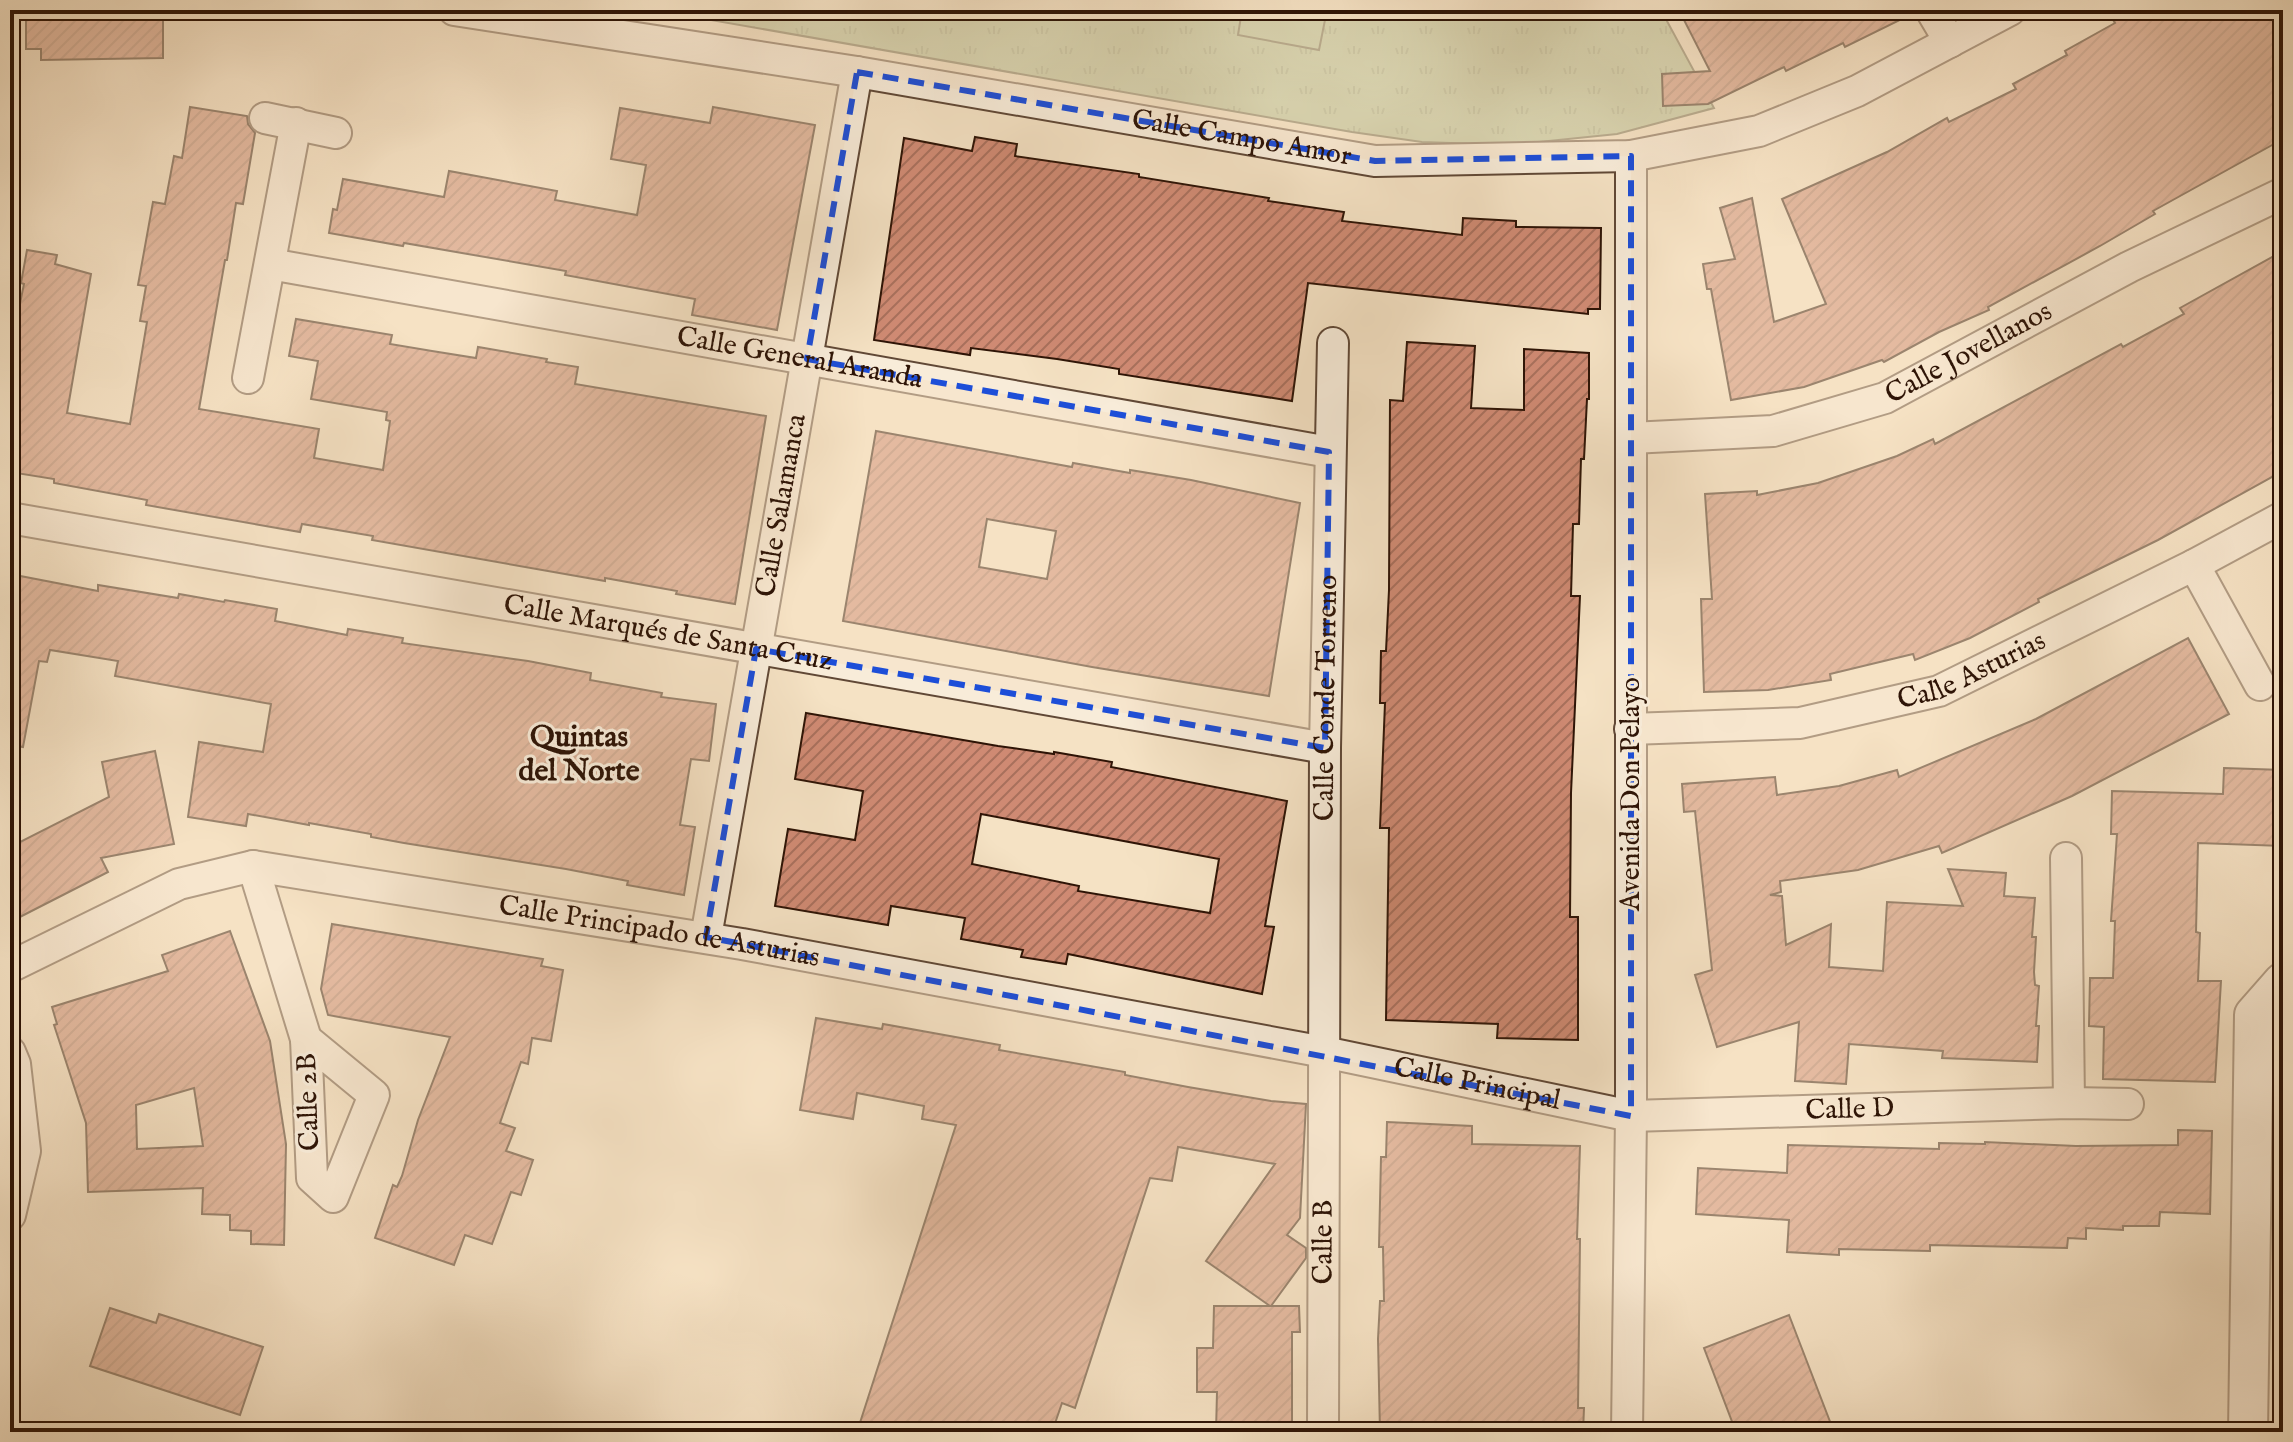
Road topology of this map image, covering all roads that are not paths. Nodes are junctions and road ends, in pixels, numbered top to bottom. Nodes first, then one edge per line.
1 (454, 10) edge
2 (1931, 10) edge
3 (2010, 10) edge
4 (1950, 42) junction
5 (857, 72) junction
6 (265, 118) dead end
7 (296, 123) junction
8 (336, 133) dead end
9 (1631, 156) junction
10 (2283, 193) edge
11 (270, 264) junction
12 (1333, 343) dead end
13 (807, 359) junction
14 (248, 378) dead end
15 (1631, 438) junction
16 (1329, 452) junction
17 (2283, 517) edge
18 (10, 518) edge
19 (2194, 565) junction
20 (756, 649) junction
21 (2260, 685) dead end
22 (1630, 729) junction
23 (1325, 748) junction
24 (2066, 858) dead end
25 (253, 866) junction
26 (706, 937) junction
27 (10, 967) edge
28 (2283, 982) edge
29 (306, 1039) dead end
30 (10, 1052) edge
31 (1324, 1052) junction
32 (2069, 1103) junction
33 (2128, 1104) dead end
34 (1631, 1116) junction
35 (10, 1215) edge
36 (1323, 1432) edge
37 (1627, 1432) edge
38 (2248, 1432) edge

1 - 5 street, Calle Campo Amor
2 - 4 street
3 - 4 street, Calle Campo Amor
4 - 9 street, Calle Campo Amor
5 - 9 street, Calle Campo Amor
5 - 13 street, Calle Salamanca
6 - 7 street
7 - 8 street
7 - 11 street
9 - 15 street, Avenida Don Pelayo
10 - 15 street, Calle Jovellanos
11 - 13 street, Calle General Aranda
11 - 14 street
12 - 16 street, Calle Conde Torreno
13 - 16 street, Calle General Aranda
13 - 20 street, Calle Salamanca
15 - 22 street, Avenida Don Pelayo
16 - 23 street, Calle Conde Torreno
17 - 19 street, Calle Asturias
18 - 20 street, Calle Marqués de Santa Cruz
19 - 21 street
19 - 22 street, Calle Asturias
20 - 23 street, Calle Marqués de Santa Cruz
20 - 26 street, Calle Salamanca
22 - 34 street, Avenida Don Pelayo
23 - 31 street, Calle Conde Torreno
24 - 32 street
25 - 26 street, Calle Principado de Asturias
25 - 27 street, Calle Principado de Asturias
25 - 29 street, Calle 2B
26 - 31 street, Calle Principado de Asturias
28 - 38 street
30 - 35 street
31 - 34 street, Calle Principal
31 - 36 street, Calle B
32 - 33 street, Calle D
32 - 34 street, Calle D
34 - 37 street, Avenida Don Pelayo

